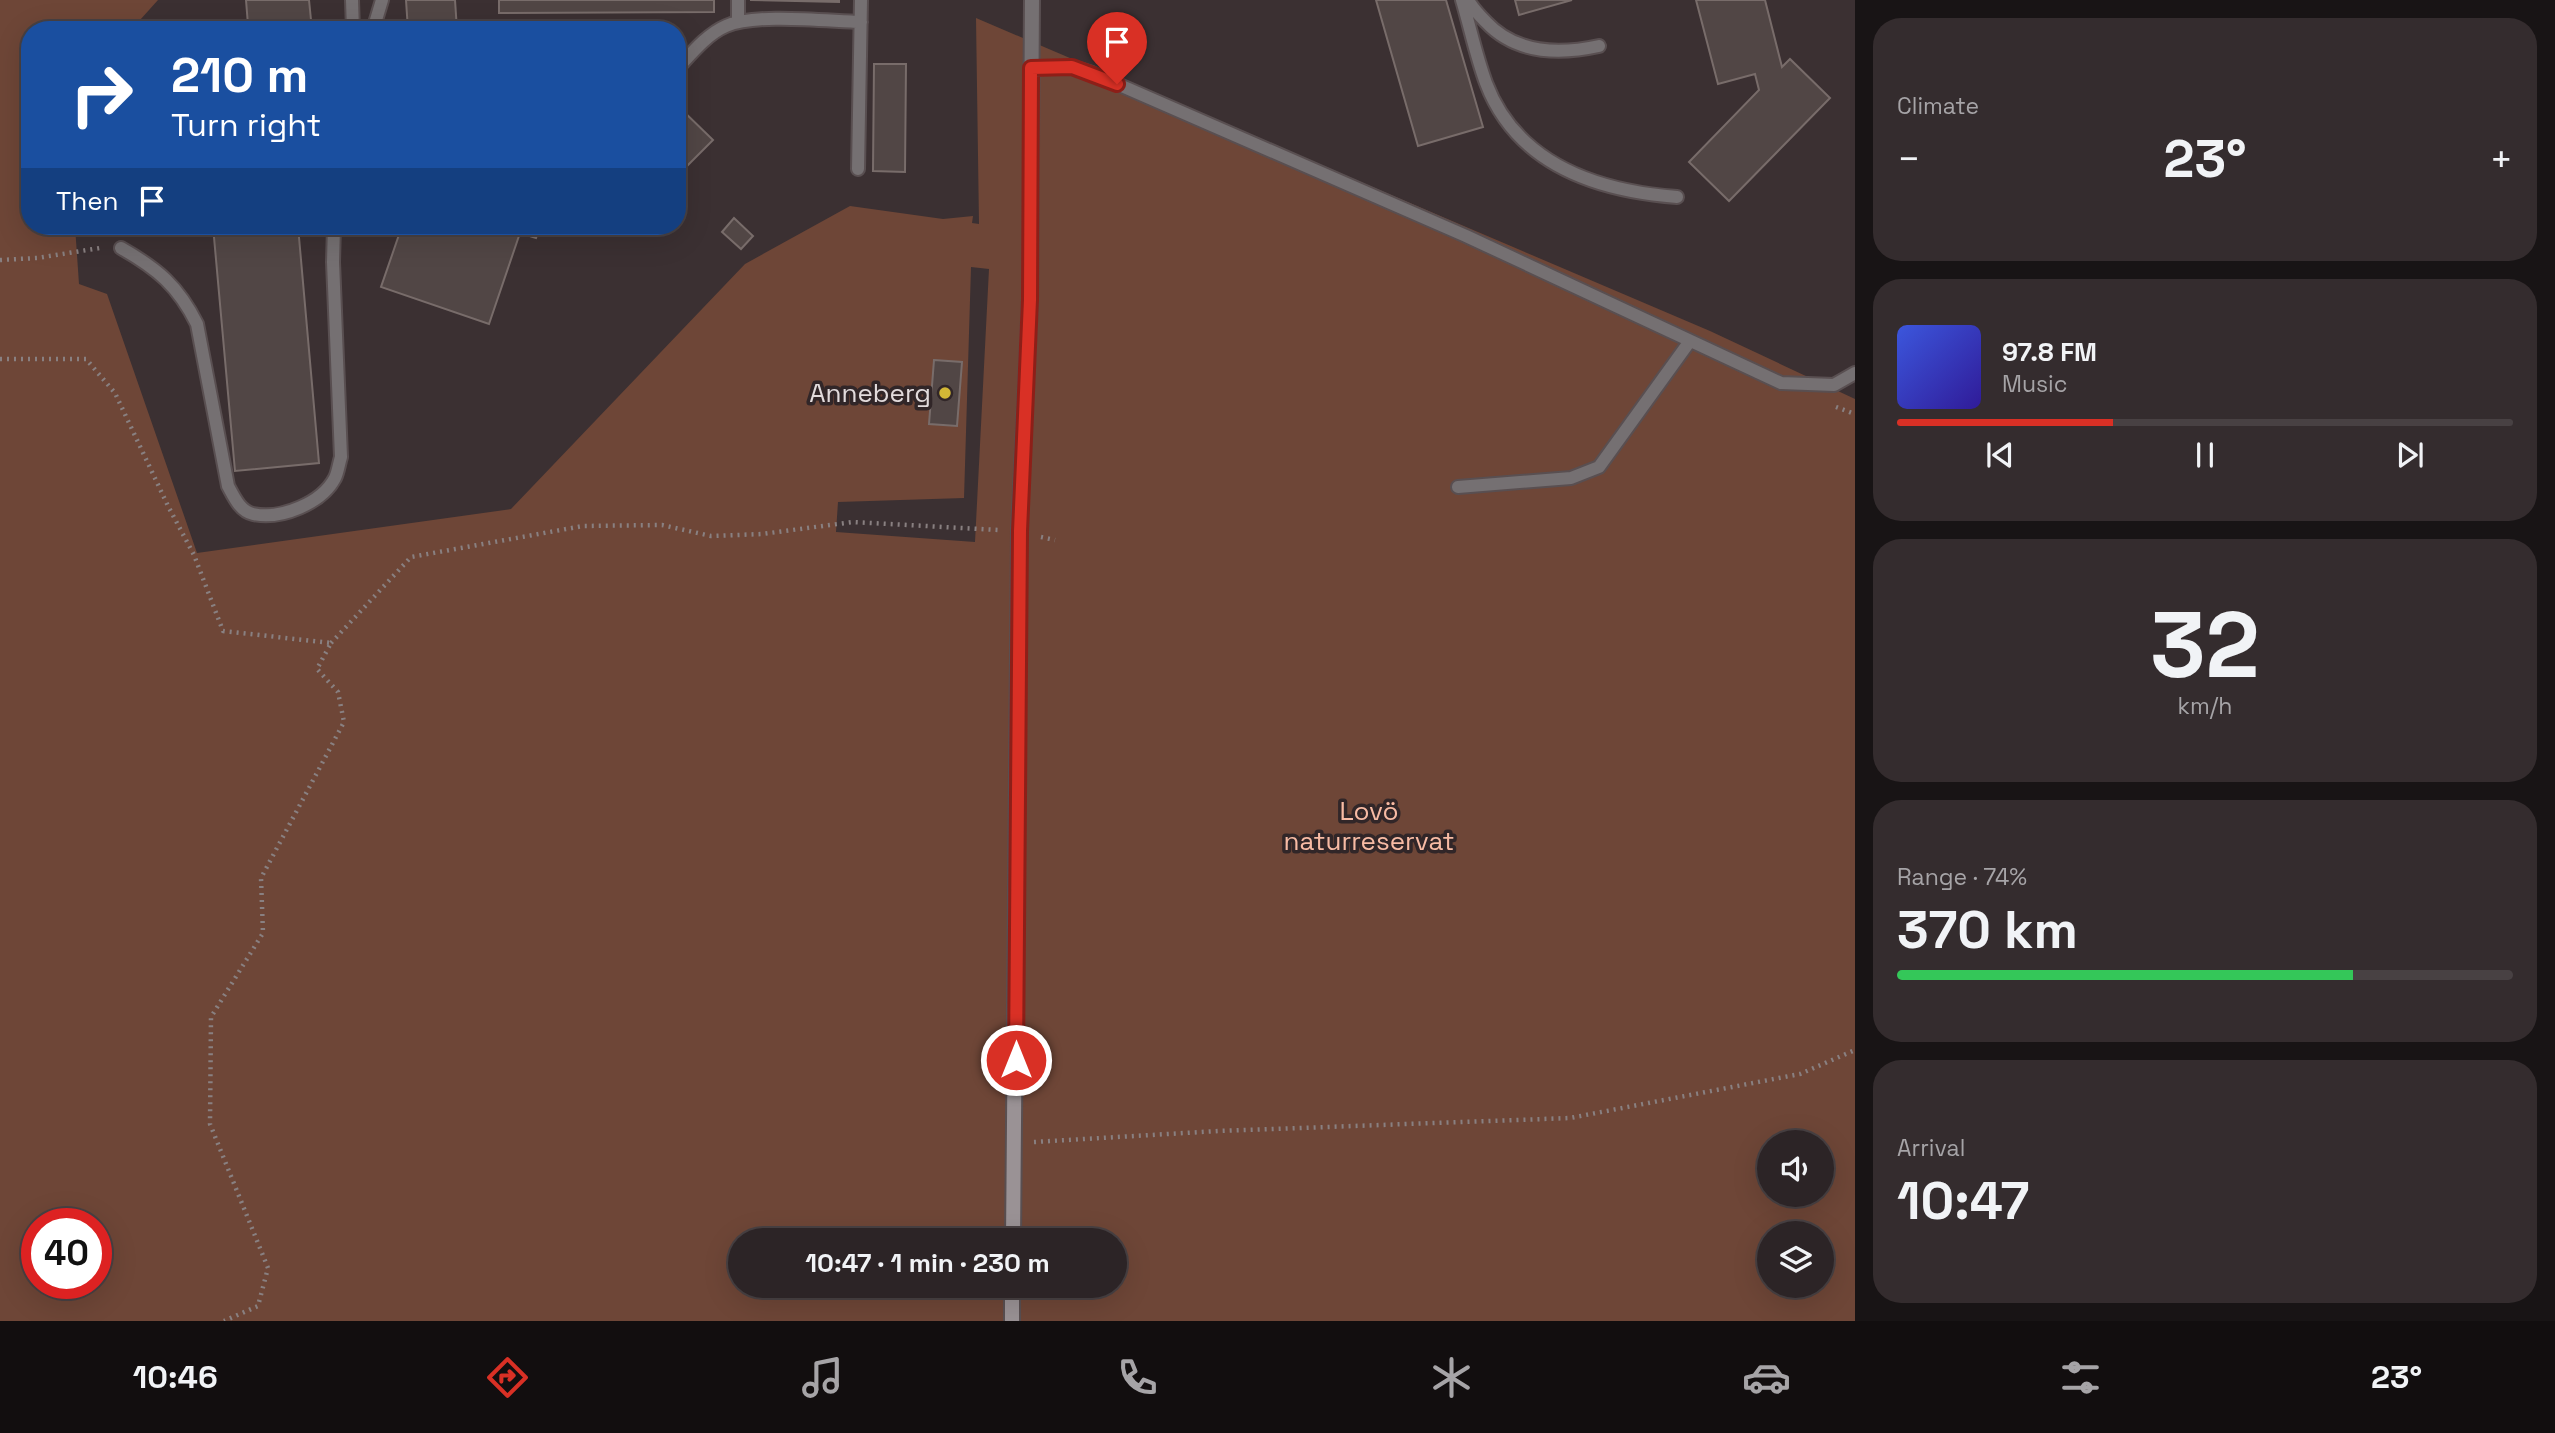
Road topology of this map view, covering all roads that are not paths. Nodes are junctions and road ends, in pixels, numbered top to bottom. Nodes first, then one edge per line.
1 (352, 0) edge
2 (382, 0) edge
3 (738, 0) edge
4 (861, 0) edge
5 (1032, 0) edge
6 (1462, 0) edge
7 (1468, 0) edge
8 (353, 21) edge
9 (376, 21) edge
10 (738, 22) junction
11 (860, 22) junction
12 (1599, 46) dead end
13 (686, 60) edge
14 (1031, 68) junction
15 (858, 170) dead end
16 (1677, 197) dead end
17 (334, 235) edge
18 (121, 248) road end
19 (1690, 341) junction
20 (1855, 373) edge
21 (1458, 487) dead end
22 (1013, 1228) edge
23 (1012, 1298) edge
24 (1012, 1321) edge

1 - 8 lane
2 - 9 lane
3 - 10 lane
4 - 11 lane
5 - 14 street
6 - 16 lane
7 - 12 lane
10 - 11 lane
10 - 13 lane
11 - 15 lane
14 - 19 lane
14 - 22 street
17 - 18 lane
19 - 20 lane
19 - 21 lane
23 - 24 street

